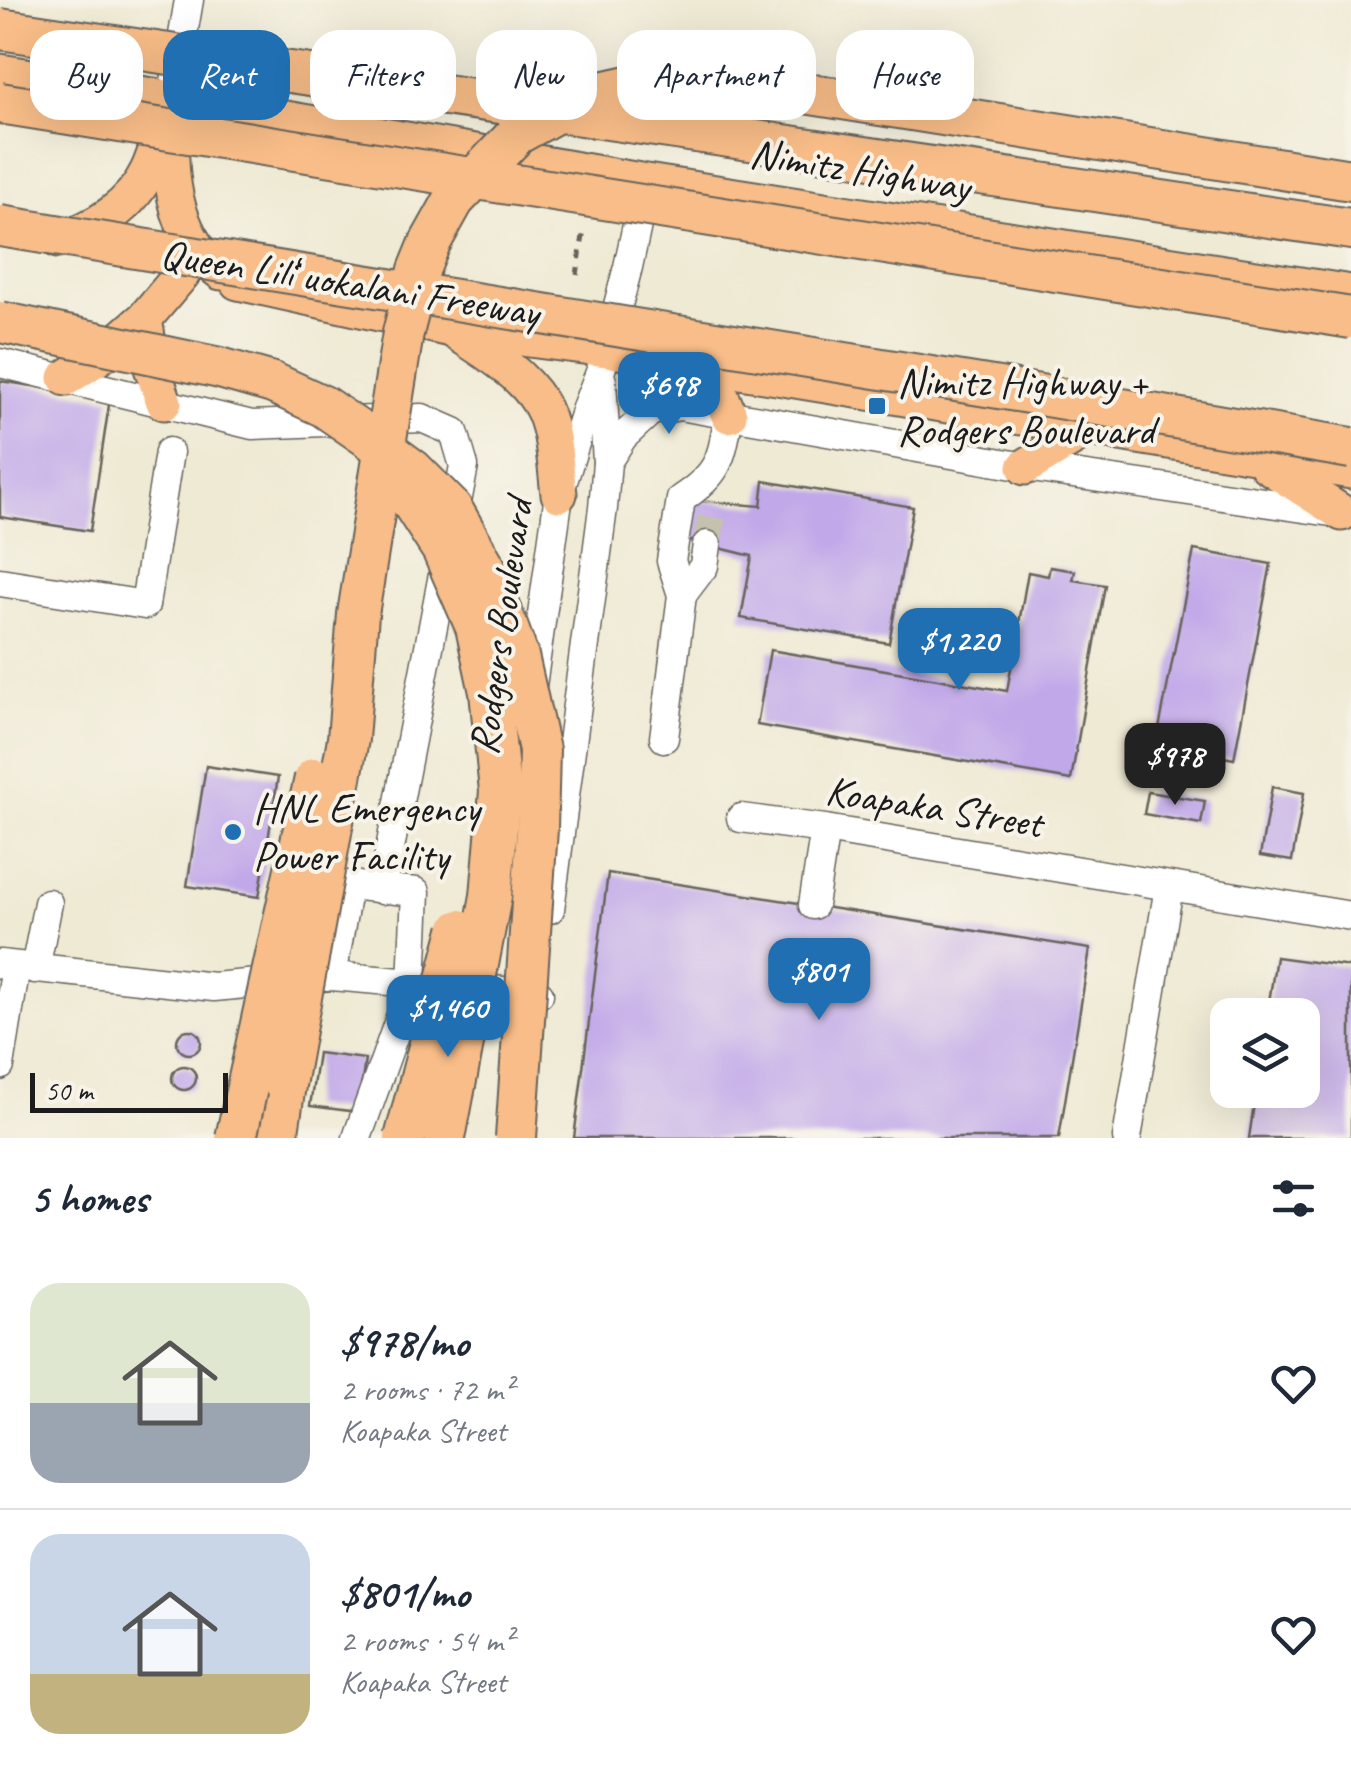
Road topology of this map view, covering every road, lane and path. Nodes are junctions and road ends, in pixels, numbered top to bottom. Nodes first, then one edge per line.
1 (188, 0) edge
2 (0, 29) edge
3 (185, 30) edge
4 (163, 61) edge
5 (0, 72) edge
6 (30, 77) edge
7 (143, 78) edge
8 (0, 103) edge
9 (290, 119) edge
10 (165, 120) edge
11 (171, 120) edge
12 (1351, 180) edge
13 (646, 182) junction
14 (584, 227) dead end
15 (1351, 229) edge
16 (8, 239) edge
17 (182, 274) junction
18 (577, 275) dead end
19 (236, 282) junction
20 (1351, 292) edge
21 (1351, 318) edge
22 (144, 319) junction
23 (0, 322) edge
24 (451, 328) junction
25 (604, 360) junction
26 (0, 363) edge
27 (708, 366) junction
28 (66, 378) junction
29 (164, 402) junction
30 (729, 415) junction
31 (1087, 429) junction
32 (368, 437) junction
33 (1351, 448) edge
34 (169, 452) dead end
35 (1253, 456) junction
36 (607, 462) junction
37 (1026, 467) junction
38 (1351, 471) edge
39 (560, 494) junction
40 (1346, 514) edge
41 (707, 545) tunnel mouth
42 (0, 582) edge
43 (682, 594) junction
44 (358, 614) junction
45 (664, 738) dead end
46 (500, 792) junction
47 (740, 818) dead end
48 (824, 829) junction
49 (1169, 887) junction
50 (382, 890) junction
51 (48, 902) dead end
52 (813, 905) dead end
53 (1351, 916) edge
54 (17, 966) edge
55 (332, 976) junction
56 (412, 984) junction
57 (488, 990) junction
58 (538, 994) junction
59 (4, 1015) edge
60 (0, 1066) edge
61 (236, 1138) edge
62 (277, 1138) edge
63 (357, 1138) edge
64 (405, 1138) edge
65 (445, 1138) edge
66 (465, 1138) edge
67 (517, 1138) edge
68 (1127, 1138) edge

1 - 3 street
2 - 15 highway, bridge
4 - 7 main road
5 - 6 main road, Nimitz Highway
8 - 21 highway, bridge
9 - 13 main road, Nimitz Highway
10 - 16 main road
11 - 19 main road
12 - 44 highway, bridge
13 - 20 main road, Nimitz Highway
13 - 25 street, Rodgers Boulevard
14 - 18 path
16 - 17 main road
16 - 33 highway, Queen Liliʻuokalani Freeway, bridge
17 - 19 main road
17 - 22 main road
19 - 24 main road
22 - 28 main road
22 - 29 main road
23 - 32 highway, bridge
24 - 25 main road
24 - 39 main road
25 - 27 main road
25 - 36 street, Rodgers Boulevard
25 - 39 street, Rodgers Boulevard
26 - 28 street
27 - 30 main road
27 - 31 main road
28 - 29 street
29 - 50 street
30 - 36 street
30 - 37 street
30 - 43 street
31 - 35 main road
31 - 37 main road
32 - 46 highway, bridge
32 - 67 highway, bridge
34 - 42 street
35 - 38 main road
35 - 40 main road
36 - 58 street, Rodgers Boulevard
37 - 40 street
39 - 57 street, Rodgers Boulevard
41 - 43 street
43 - 45 street
44 - 61 highway, bridge
44 - 62 highway, bridge
46 - 64 highway, bridge
46 - 65 highway, bridge
47 - 48 street, Koapaka Street
48 - 49 street, Koapaka Street
48 - 52 street
49 - 53 street, Koapaka Street
49 - 68 street
50 - 55 street
50 - 56 street
51 - 54 street
54 - 55 street
54 - 59 street
55 - 56 street
56 - 57 street
56 - 63 street
57 - 58 street
57 - 66 street, Rodgers Boulevard
58 - 67 street, Rodgers Boulevard
59 - 60 street

